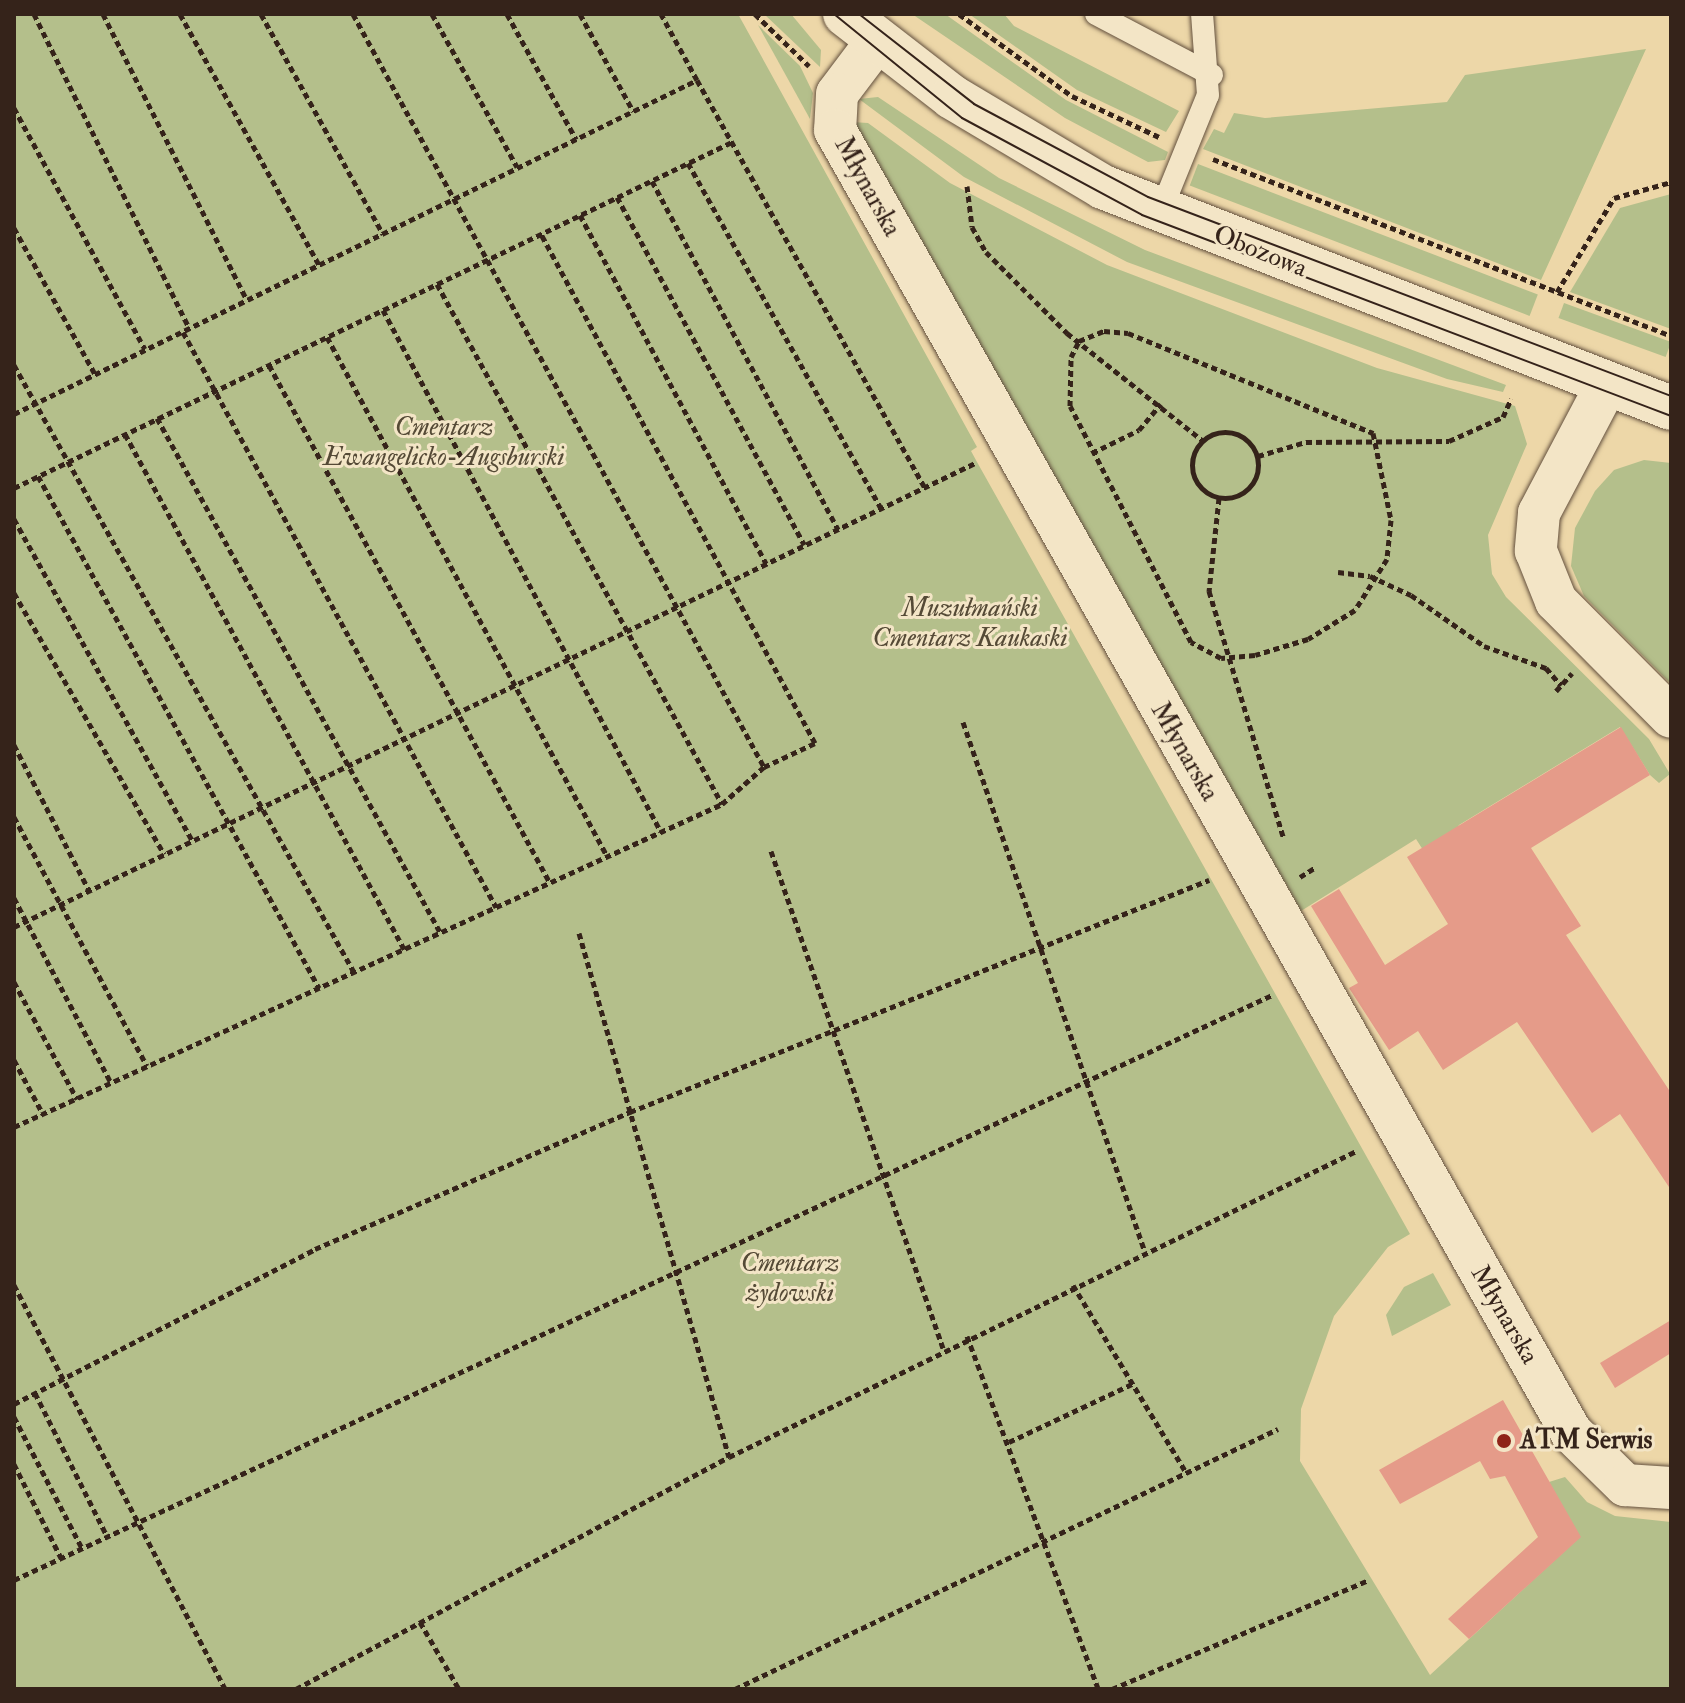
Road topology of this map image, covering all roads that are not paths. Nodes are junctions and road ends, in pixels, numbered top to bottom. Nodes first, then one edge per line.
1 (1096, 14) edge
2 (1202, 14) edge
3 (861, 27) edge
4 (1212, 75) junction
5 (1160, 213) junction
6 (1607, 384) junction
7 (1671, 408) edge
8 (1671, 717) edge
9 (1671, 1488) edge

1 - 4 lane
2 - 4 lane
3 - 5 street, Obozowa
3 - 9 street, Młynarska
4 - 5 lane
5 - 6 street, Obozowa
6 - 7 street, Obozowa
6 - 8 street

